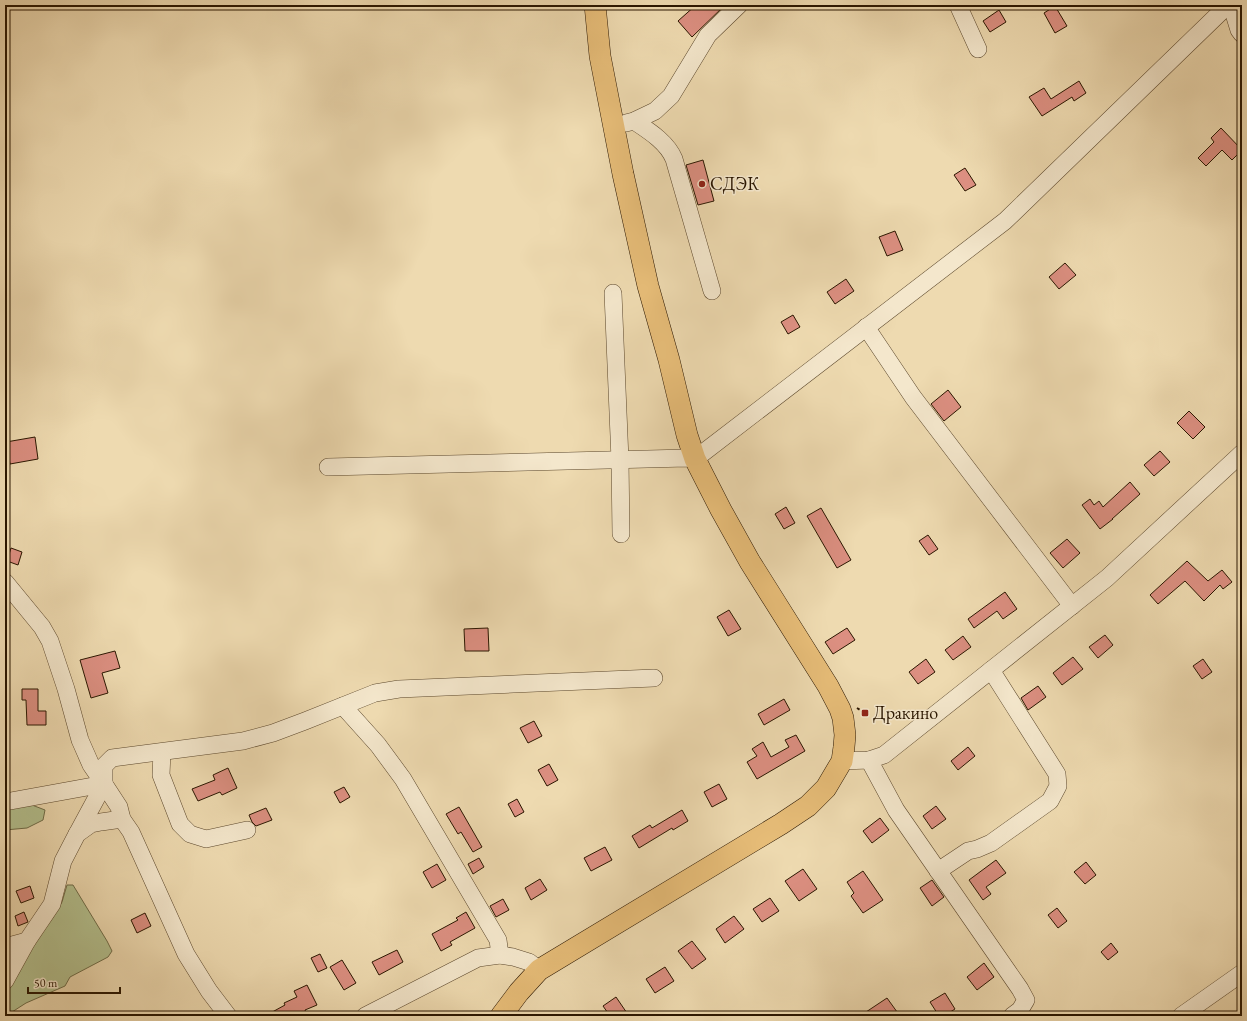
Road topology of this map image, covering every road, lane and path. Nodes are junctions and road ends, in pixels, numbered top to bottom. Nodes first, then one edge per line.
1 (595, 5) edge
2 (739, 5) edge
3 (958, 5) edge
4 (1228, 5) edge
5 (1242, 5) edge
6 (1242, 34) edge
7 (978, 49) dead end
8 (634, 121) junction
9 (614, 126) junction
10 (712, 291) dead end
11 (613, 292) dead end
12 (866, 327) junction
13 (1242, 454) edge
14 (695, 459) junction
15 (620, 460) junction
16 (328, 467) dead end
17 (621, 534) dead end
18 (5, 582) edge
19 (1072, 606) junction
20 (990, 670) junction
21 (654, 678) dead end
22 (343, 706) junction
23 (855, 707) dead end
24 (865, 713) dead end
25 (162, 752) junction
26 (868, 760) junction
27 (842, 761) junction
28 (104, 784) junction
29 (5, 802) edge
30 (122, 819) junction
31 (247, 830) dead end
32 (77, 834) junction
33 (938, 871) junction
34 (27, 941) junction
35 (5, 947) edge
36 (500, 955) junction
37 (539, 970) junction
38 (1242, 973) edge
39 (5, 981) edge
40 (228, 1016) edge
41 (365, 1016) edge
42 (501, 1016) edge
43 (1012, 1016) edge
44 (1181, 1016) edge

1 - 9 main road
2 - 8 street
3 - 7 street
4 - 12 street
5 - 6 street
8 - 9 street
8 - 10 street
9 - 14 main road
11 - 15 street
12 - 14 street
12 - 19 street
13 - 19 street
14 - 15 street
14 - 27 main road
15 - 16 street
15 - 17 street
18 - 28 street
19 - 20 street
20 - 26 street
20 - 33 street
21 - 22 street
22 - 25 street
22 - 36 street
23 - 24 path
25 - 28 street
25 - 31 street
26 - 27 street
26 - 33 street
27 - 37 main road
28 - 29 street
28 - 30 street
28 - 32 street
30 - 32 street
30 - 40 street
32 - 34 street
33 - 43 street
34 - 35 street
34 - 39 street
36 - 37 street
36 - 41 street
37 - 42 main road
38 - 44 street

